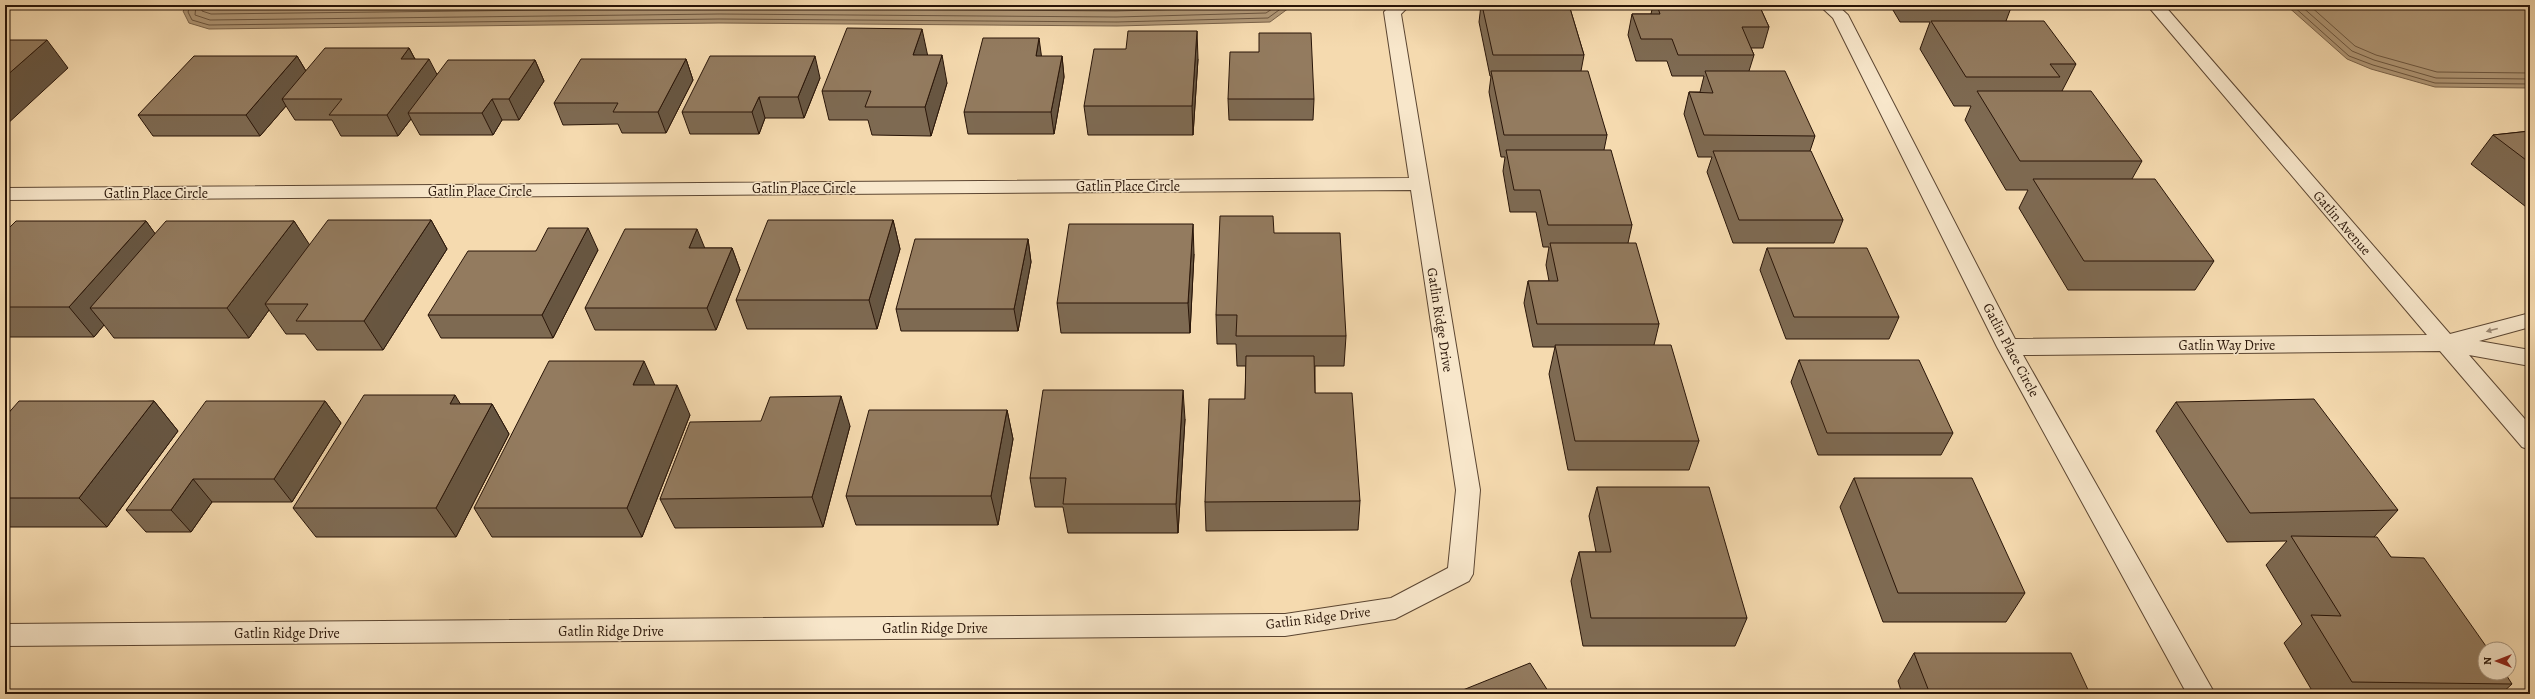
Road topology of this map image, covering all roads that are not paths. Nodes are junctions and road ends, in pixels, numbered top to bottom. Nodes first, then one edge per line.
1 (1402, 5) edge
2 (1827, 5) edge
3 (2155, 5) edge
4 (1418, 184) junction
5 (5, 194) edge
6 (2530, 320) edge
7 (2445, 343) junction
8 (2008, 346) junction
9 (2530, 358) edge
10 (2530, 441) edge
11 (5, 635) edge
12 (2201, 694) edge

1 - 4 street
2 - 8 street, Gatlin Place Circle
3 - 7 street, Gatlin Avenue
4 - 5 street, Gatlin Place Circle
4 - 11 street, Gatlin Ridge Drive
6 -> 7 street
7 - 8 street, Gatlin Way Drive
7 - 9 street
7 - 10 street, Gatlin Avenue
8 - 12 street, Gatlin Place Circle

